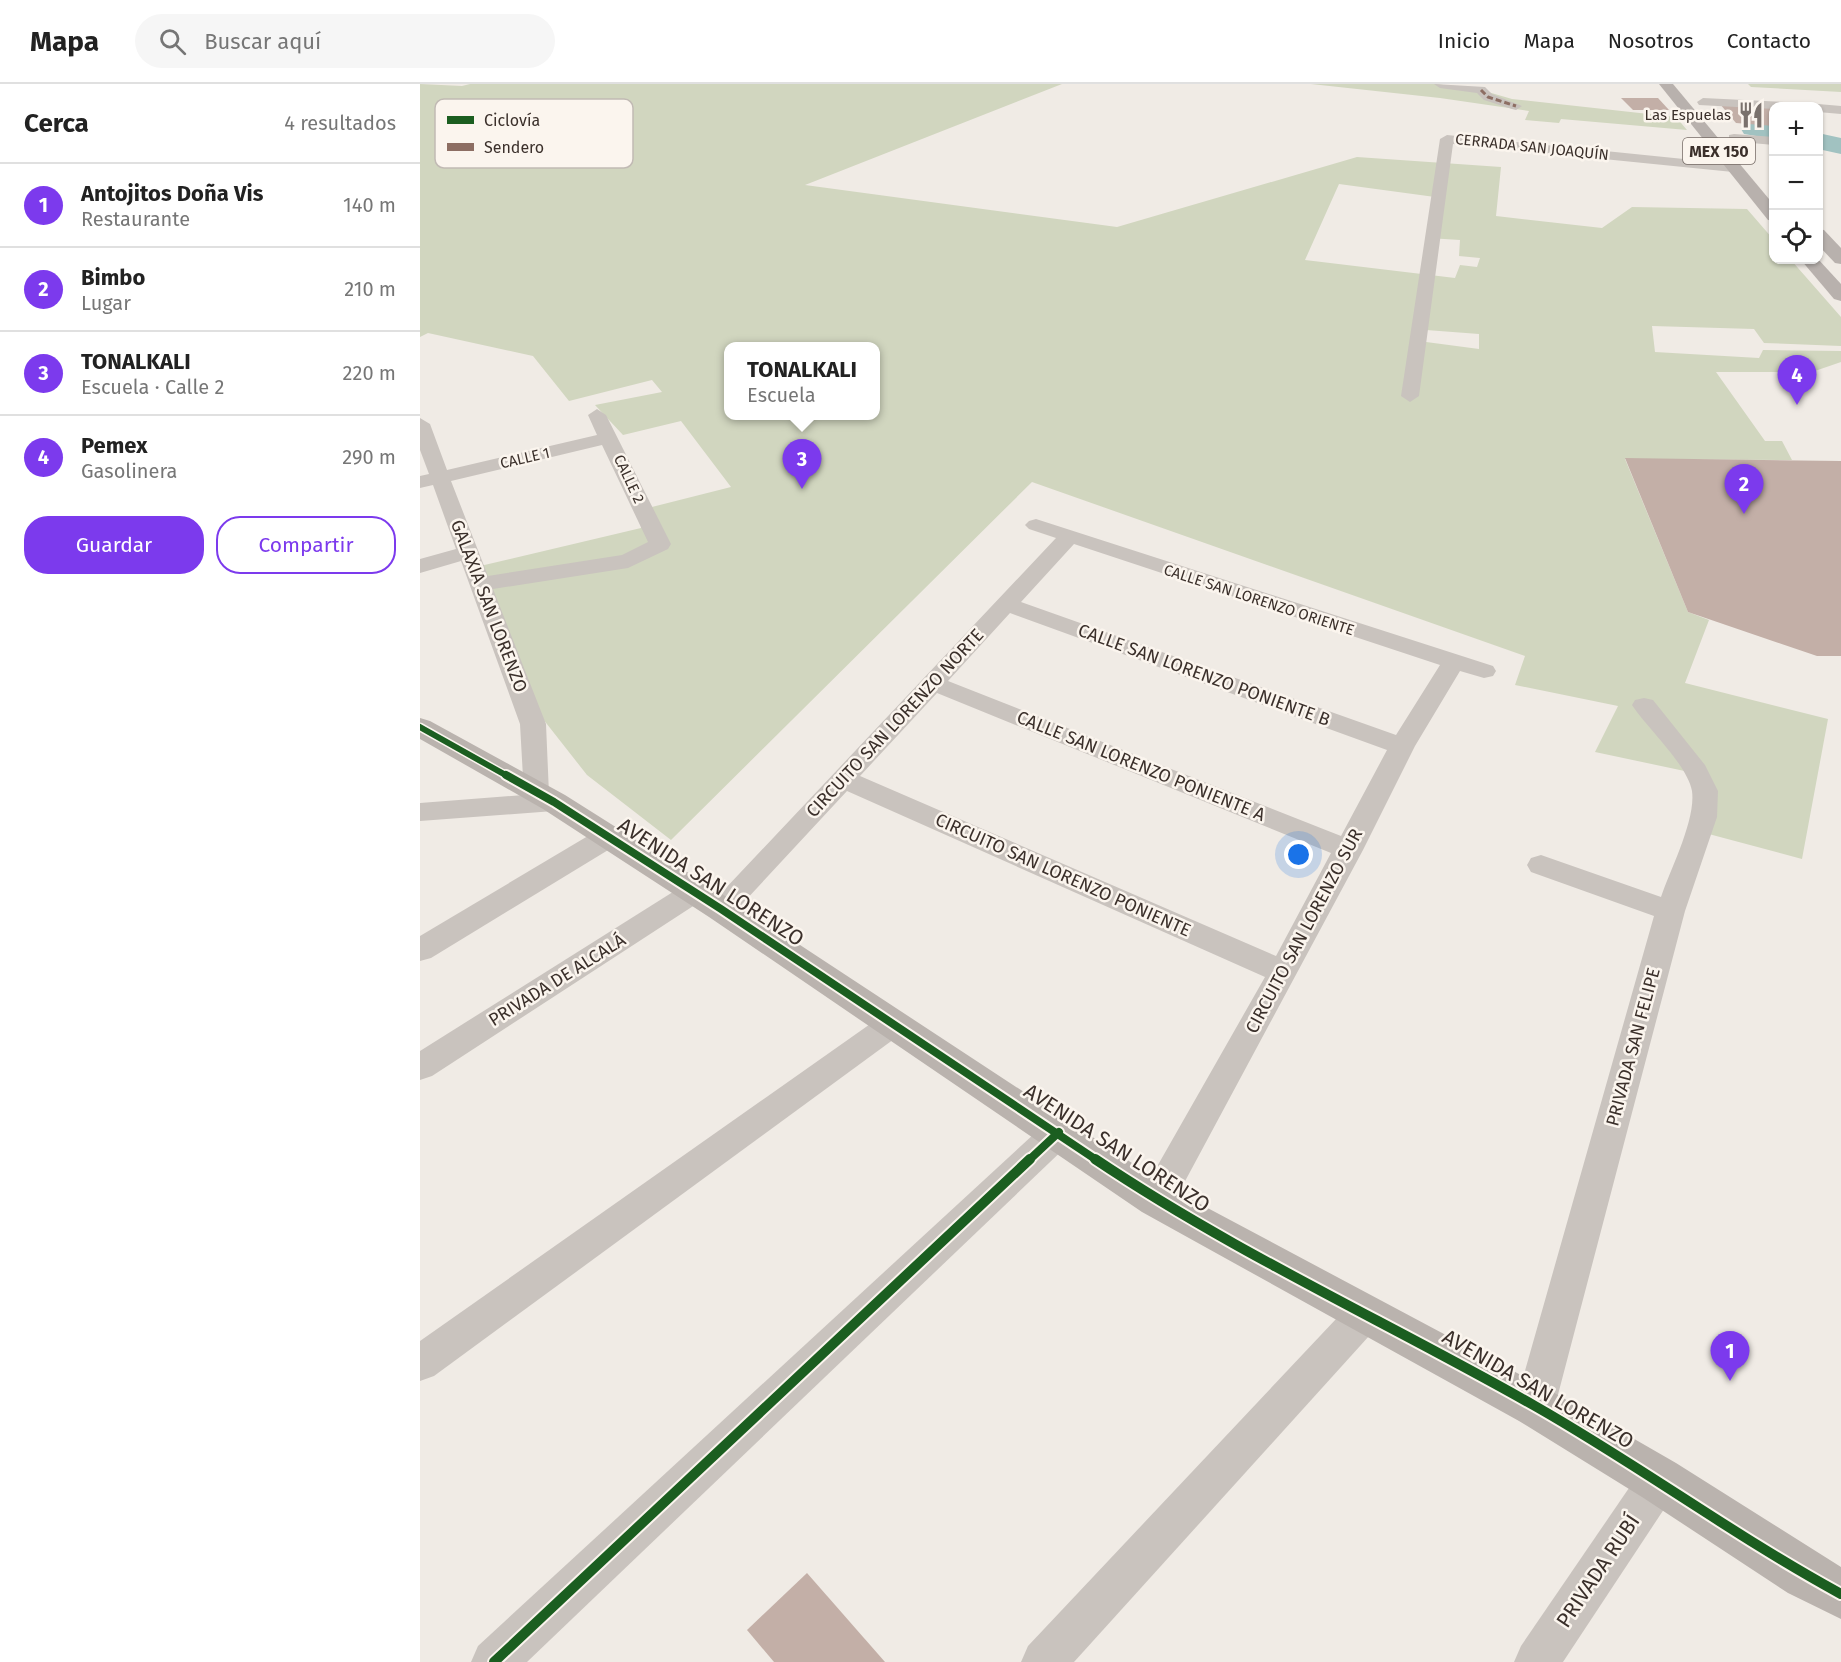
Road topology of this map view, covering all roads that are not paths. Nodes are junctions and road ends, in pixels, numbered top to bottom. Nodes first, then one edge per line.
1 (1440, 84) edge
2 (1666, 84) edge
3 (1692, 90) dead end
4 (1703, 102) junction
5 (1769, 105) edge
6 (1516, 106) dead end
7 (1823, 108) edge
8 (1841, 110) edge
9 (1726, 129) junction
10 (1769, 140) edge
11 (1750, 156) dead end
12 (1733, 168) junction
13 (1769, 211) edge
14 (1823, 239) edge
15 (1841, 259) edge
16 (1814, 264) edge
17 (1841, 295) edge
18 (1410, 396) dead end
19 (597, 415) dead end
20 (420, 424) edge
21 (609, 438) junction
22 (430, 480) edge
23 (1036, 525) dead end
24 (1068, 538) junction
25 (467, 553) junction
26 (420, 566) edge
27 (480, 584) junction
28 (1006, 604) junction
29 (1453, 663) junction
30 (1484, 671) dead end
31 (933, 683) junction
32 (1644, 705) dead end
33 (420, 726) edge
34 (1402, 746) junction
35 (844, 779) junction
36 (545, 797) junction
37 (420, 812) edge
38 (608, 837) junction
39 (1348, 850) junction
40 (1541, 865) dead end
41 (708, 901) junction
42 (1670, 911) junction
43 (420, 950) edge
44 (1283, 972) junction
45 (894, 1023) junction
46 (420, 1067) edge
47 (1059, 1132) junction
48 (1156, 1200) junction
49 (1366, 1313) junction
50 (420, 1363) edge
51 (1535, 1406) junction
52 (1659, 1480) junction
53 (1841, 1594) edge
54 (494, 1662) edge
55 (1044, 1662) edge
56 (1537, 1662) edge

1 - 6 street
2 - 12 main road, MEX 150
3 - 4 main road, MEX 150
4 - 5 street
4 - 9 main road, MEX 150
7 - 8 street
9 - 10 street
9 - 11 main road, MEX 150
12 - 13 main road, MEX 150
12 - 18 street, CERRADA SAN JOAQUÍN
14 - 15 main road
16 - 17 main road
19 - 21 street, CALLE 2
20 - 22 street, GALAXIA SAN LORENZO
21 - 22 street, CALLE 1
21 - 27 street, CALLE 2
22 - 25 street, GALAXIA SAN LORENZO
23 - 24 street, CALLE SAN LORENZO ORIENTE
24 - 28 street, CIRCUITO SAN LORENZO NORTE
24 - 29 street, CALLE SAN LORENZO ORIENTE
25 - 26 street
25 - 27 street, GALAXIA SAN LORENZO
27 - 36 street, GALAXIA SAN LORENZO
28 - 31 street, CIRCUITO SAN LORENZO NORTE
28 - 34 street, CALLE SAN LORENZO PONIENTE B
29 - 30 street, CALLE SAN LORENZO ORIENTE
29 - 34 street, CIRCUITO SAN LORENZO SUR
31 - 35 street, CIRCUITO SAN LORENZO NORTE
31 - 39 street, CALLE SAN LORENZO PONIENTE A
32 - 42 street, PRIVADA SAN FELIPE
33 - 36 street, AVENIDA SAN LORENZO
34 - 39 street, CIRCUITO SAN LORENZO SUR
35 - 41 street, CIRCUITO SAN LORENZO NORTE
35 - 44 street, CIRCUITO SAN LORENZO PONIENTE
36 - 37 street
36 - 38 street, AVENIDA SAN LORENZO
38 - 41 street, AVENIDA SAN LORENZO
38 - 43 street
39 - 44 street, CIRCUITO SAN LORENZO SUR
40 - 42 street
41 - 45 street, AVENIDA SAN LORENZO
41 - 46 street, PRIVADA DE ALCALÁ
42 - 51 street, PRIVADA SAN FELIPE
44 - 48 street, CIRCUITO SAN LORENZO SUR
45 - 47 street, AVENIDA SAN LORENZO
45 - 50 street
47 - 48 street, AVENIDA SAN LORENZO
47 - 54 street
48 - 49 street, AVENIDA SAN LORENZO
49 - 51 street, AVENIDA SAN LORENZO
49 - 55 street
51 - 52 street, AVENIDA SAN LORENZO
52 - 53 street, AVENIDA SAN LORENZO
52 - 56 street, PRIVADA RUBÍ

